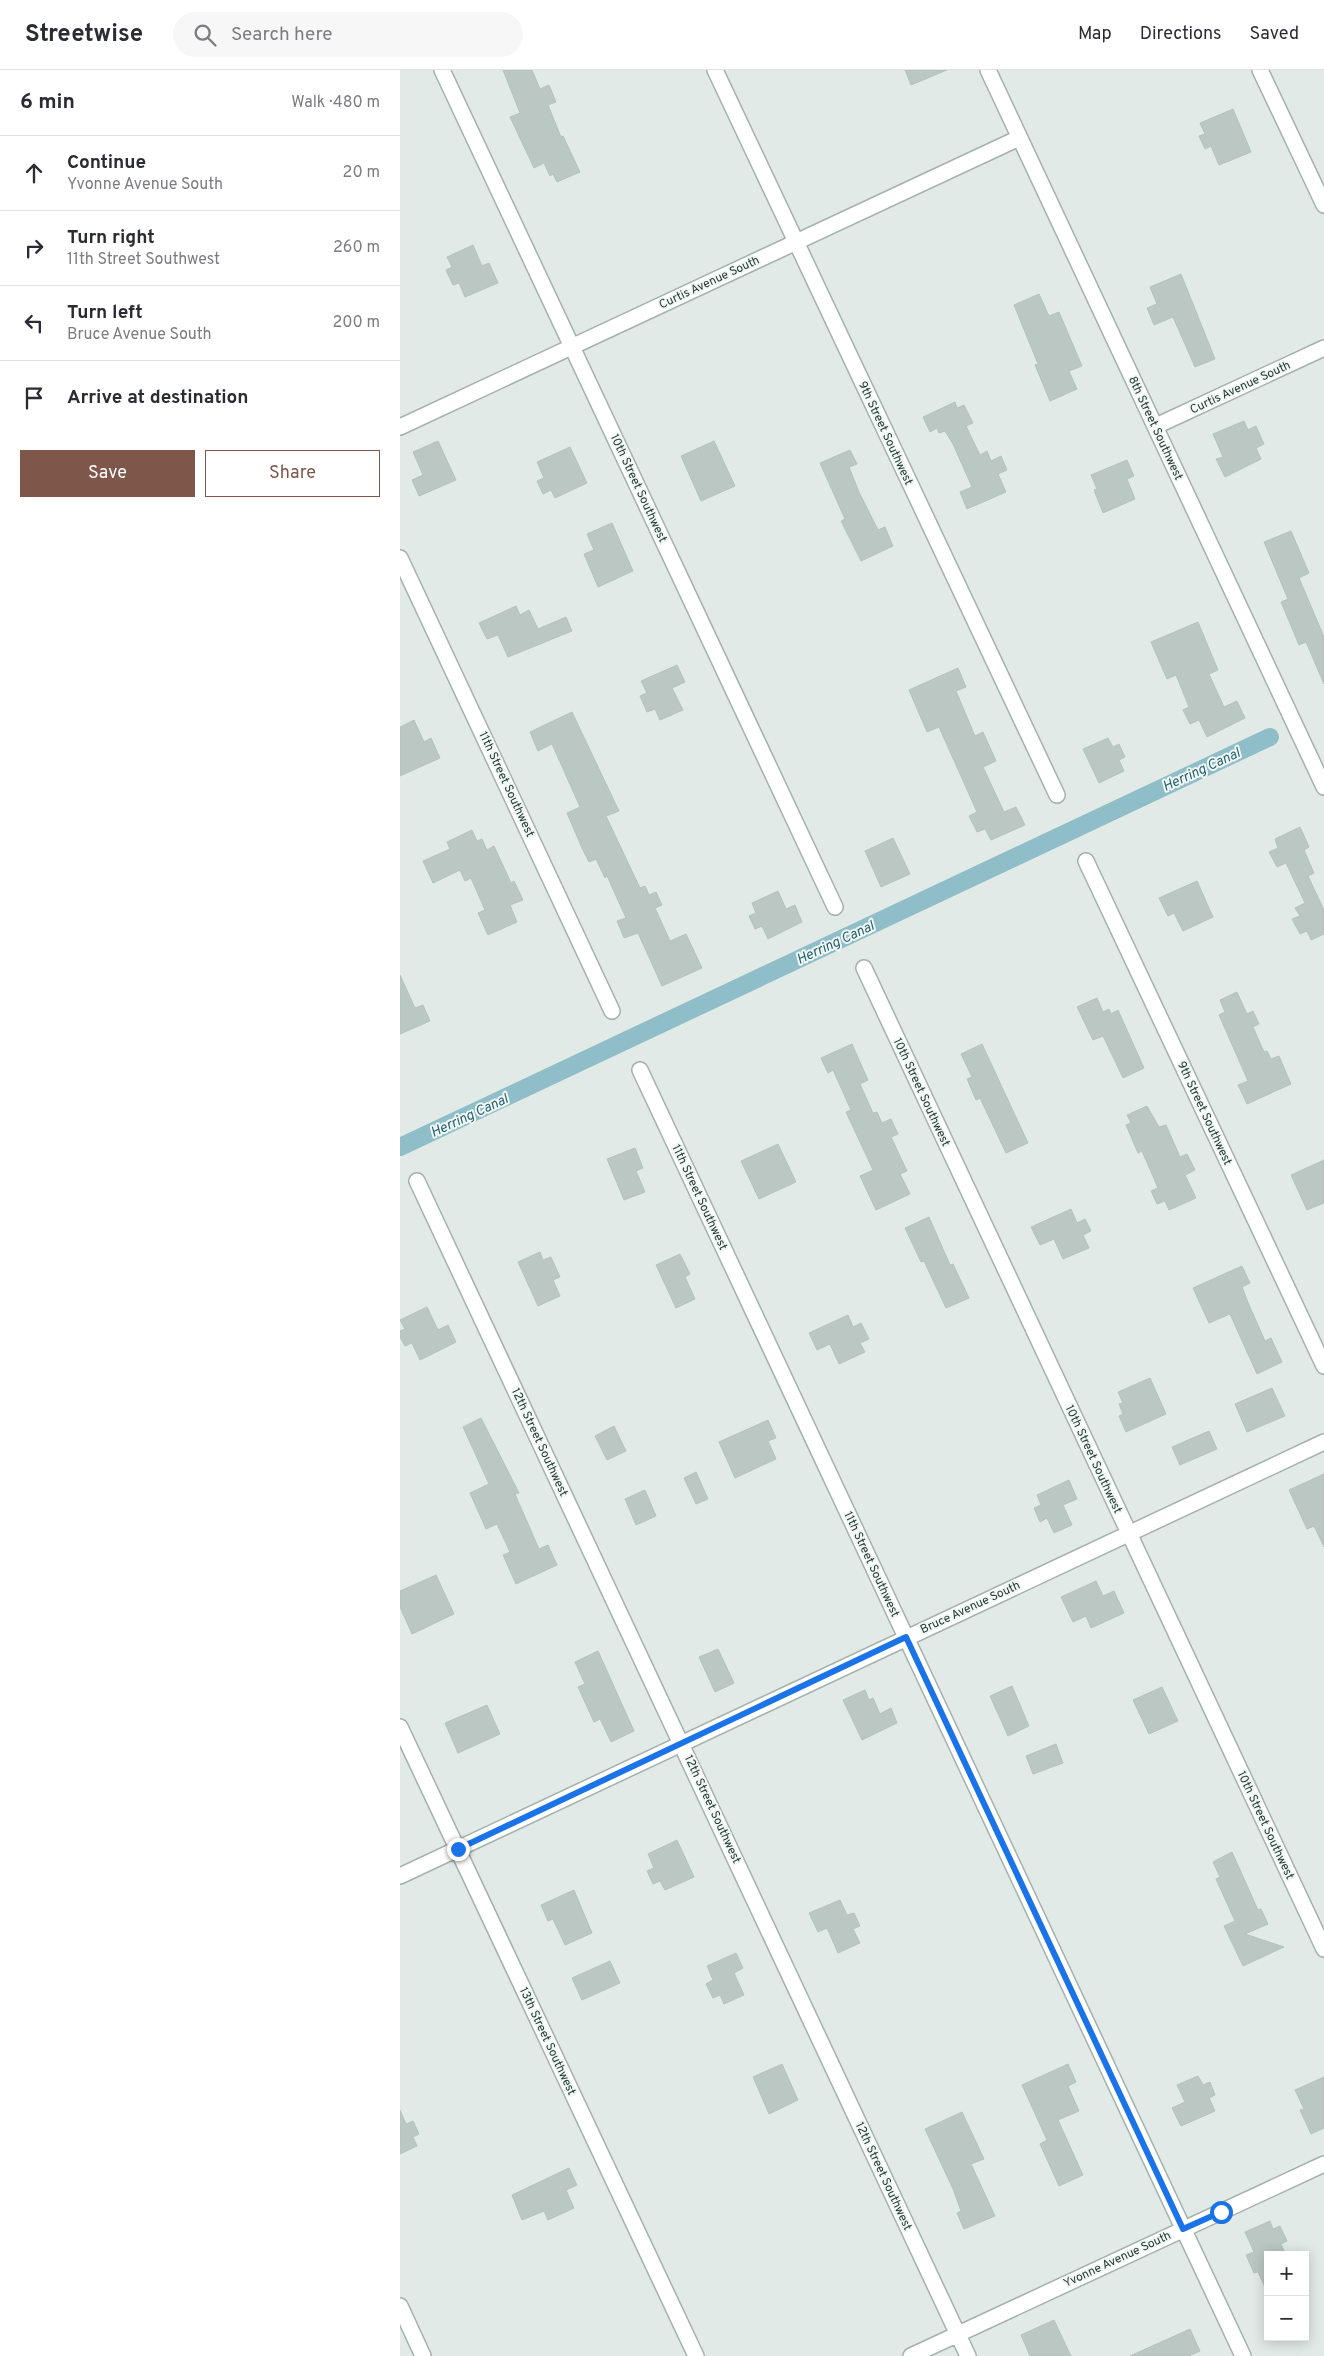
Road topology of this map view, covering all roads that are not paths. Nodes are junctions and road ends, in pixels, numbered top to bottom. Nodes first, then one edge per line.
1 (442, 70) edge
2 (715, 70) edge
3 (988, 70) edge
4 (1260, 70) edge
5 (1019, 138) junction
6 (1324, 205) edge
7 (796, 242) junction
8 (572, 346) junction
9 (1324, 348) edge
10 (1156, 426) junction
11 (400, 427) edge
12 (400, 558) edge
13 (1324, 787) edge
14 (1057, 795) dead end
15 (1086, 860) dead end
16 (835, 907) dead end
17 (864, 968) dead end
18 (612, 1011) dead end
19 (640, 1070) dead end
20 (417, 1181) dead end
21 (1324, 1366) edge
22 (1324, 1442) edge
23 (1130, 1533) junction
24 (906, 1637) junction
25 (400, 1726) edge
26 (682, 1743) junction
27 (458, 1849) junction
28 (400, 1876) edge
29 (1324, 1949) edge
30 (1324, 2164) edge
31 (1183, 2229) junction
32 (400, 2306) edge
33 (958, 2334) junction
34 (423, 2356) edge
35 (696, 2356) edge
36 (911, 2356) edge
37 (968, 2356) edge
38 (1243, 2356) edge

1 - 8 street, 10th Street Southwest
2 - 7 street, 9th Street Southwest
3 - 5 street, 8th Street Southwest
4 - 6 street
5 - 7 street, Curtis Avenue South
5 - 10 street, 8th Street Southwest
7 - 8 street, Curtis Avenue South
7 - 14 street, 9th Street Southwest
8 - 11 street, Curtis Avenue South
8 - 16 street, 10th Street Southwest
9 - 10 street, Curtis Avenue South
10 - 13 street, 8th Street Southwest
12 - 18 street, 11th Street Southwest
15 - 21 street, 9th Street Southwest
17 - 23 street, 10th Street Southwest
19 - 24 street, 11th Street Southwest
20 - 26 street, 12th Street Southwest
22 - 23 street, Bruce Avenue South
23 - 24 street, Bruce Avenue South
23 - 29 street, 10th Street Southwest
24 - 26 street, Bruce Avenue South
24 - 31 street, 11th Street Southwest
25 - 27 street, 13th Street Southwest
26 - 27 street, Bruce Avenue South
26 - 33 street, 12th Street Southwest
27 - 28 street, Bruce Avenue South
27 - 35 street, 13th Street Southwest
30 - 31 street, Yvonne Avenue South
31 - 33 street, Yvonne Avenue South
31 - 38 street, 11th Street Southwest
32 - 34 street
33 - 36 street, Yvonne Avenue South
33 - 37 street, 12th Street Southwest

